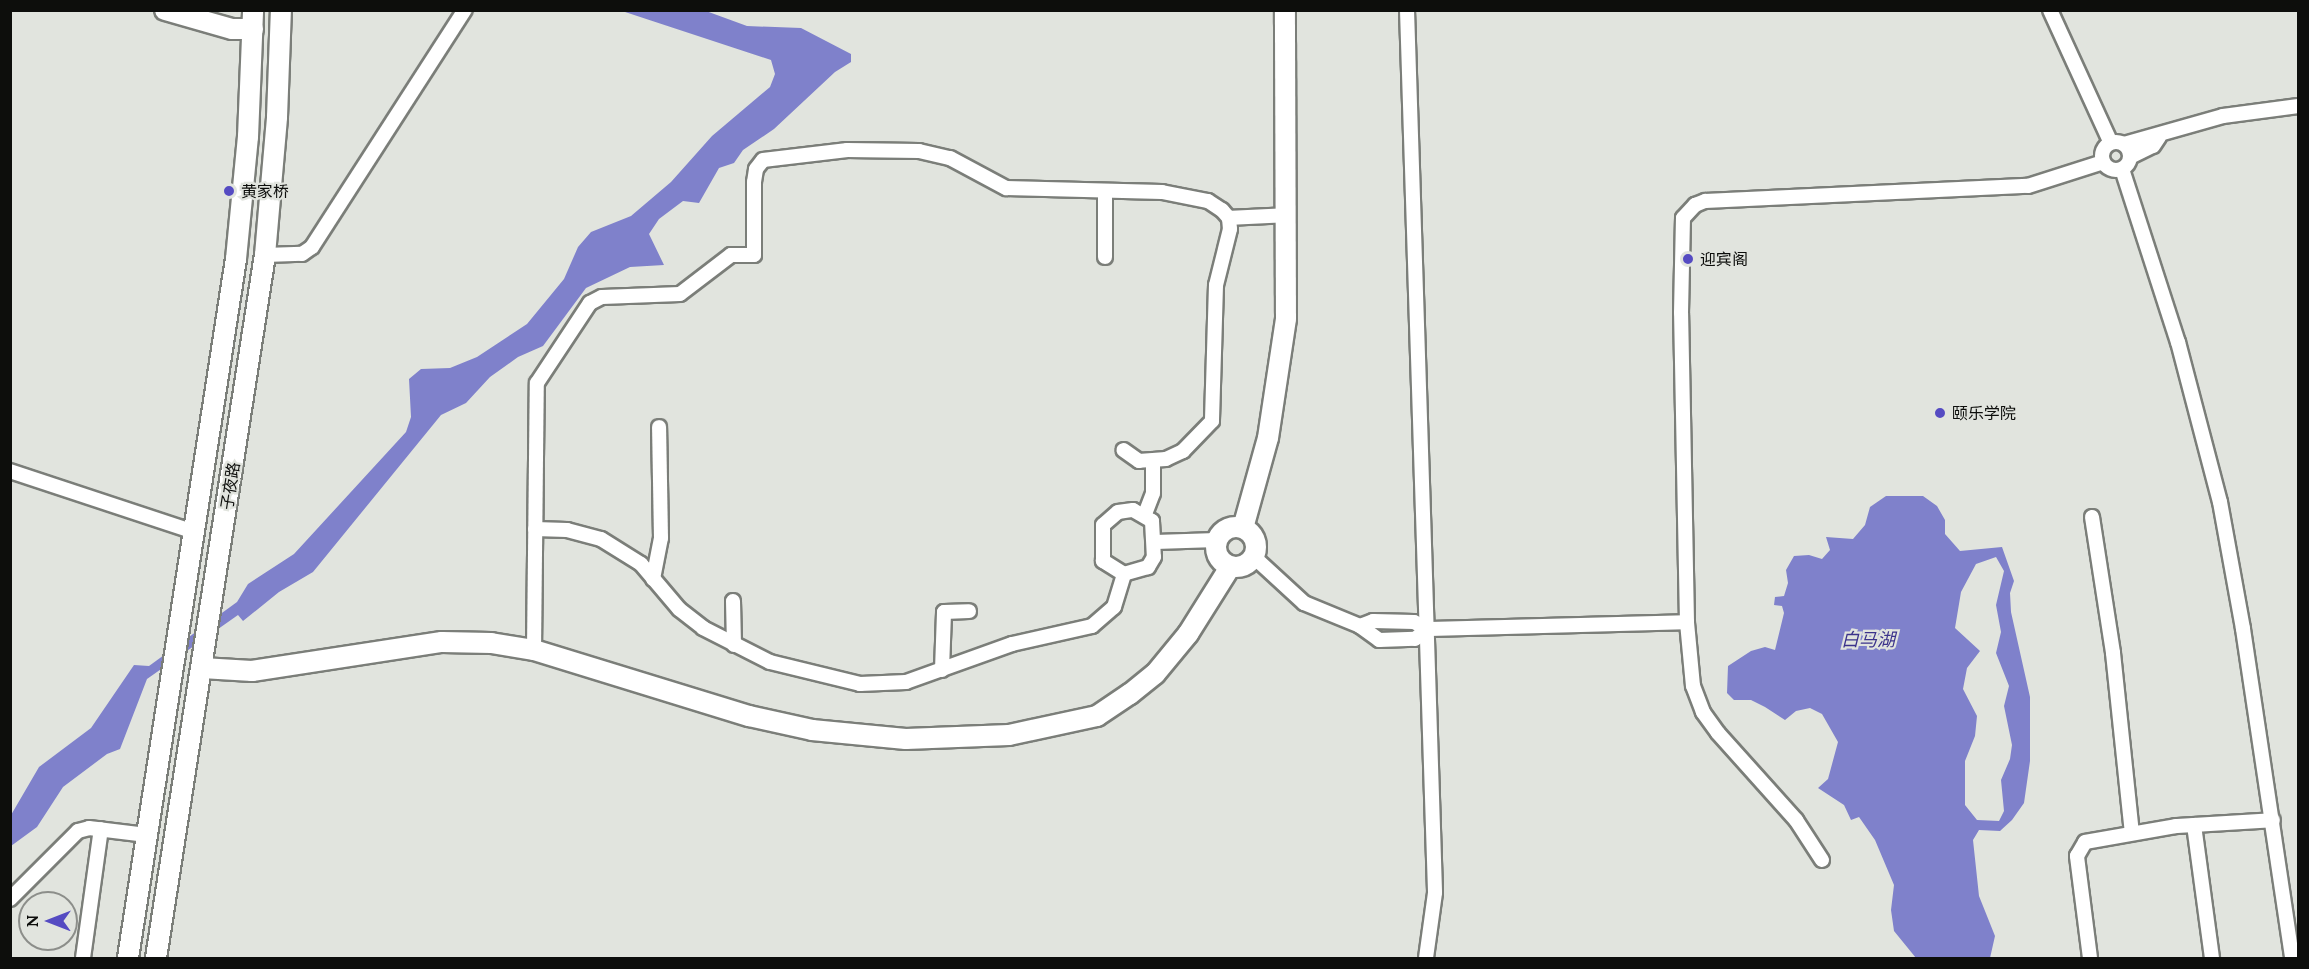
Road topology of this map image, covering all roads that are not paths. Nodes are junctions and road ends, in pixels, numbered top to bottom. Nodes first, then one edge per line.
1 (165, 10) edge
2 (281, 10) edge
3 (465, 10) edge
4 (1285, 10) edge
5 (1407, 10) edge
6 (2050, 10) edge
7 (253, 20) edge
8 (2298, 106) edge
9 (2122, 153) junction
10 (2103, 162) junction
11 (1105, 191) junction
12 (1288, 215) junction
13 (1229, 218) junction
14 (265, 255) junction
15 (1105, 257) dead end
16 (660, 427) dead end
17 (1123, 450) dead end
18 (1153, 462) junction
19 (10, 471) edge
20 (201, 493) junction
21 (229, 496) junction
22 (1145, 514) junction
23 (2092, 517) dead end
24 (1243, 528) junction
25 (535, 529) junction
26 (194, 532) junction
27 (1216, 540) junction
28 (1155, 542) junction
29 (1254, 557) junction
30 (1230, 567) junction
31 (1124, 574) junction
32 (653, 579) junction
33 (733, 601) dead end
34 (969, 611) dead end
35 (1394, 622) junction
36 (1687, 622) junction
37 (1360, 626) junction
38 (1427, 629) junction
39 (1394, 640) junction
40 (734, 645) junction
41 (534, 650) junction
42 (202, 668) junction
43 (942, 670) junction
44 (2273, 820) junction
45 (2194, 825) junction
46 (101, 829) junction
47 (2132, 833) junction
48 (147, 835) junction
49 (1822, 860) dead end
50 (10, 899) edge
51 (83, 958) edge
52 (128, 958) edge
53 (156, 958) edge
54 (1426, 958) edge
55 (2090, 958) edge
56 (2212, 958) edge
57 (2292, 958) edge

1 - 7 main road
2 - 14 main road, 子夜路
3 - 14 street
4 - 12 main road
5 - 38 street
6 - 9 street
7 - 20 main road, 子夜路
8 - 9 street
9 - 10 street
9 - 10 street
9 - 44 street
10 - 36 street
11 - 13 street
11 - 15 street
11 - 25 street
12 - 13 street
12 - 24 main road
13 - 18 street
14 - 21 main road, 子夜路
16 - 32 street
17 - 18 street
18 - 22 street
19 - 26 street
20 - 21 main road
20 - 26 main road, 子夜路
21 - 42 main road, 子夜路
22 - 28 street
22 - 31 street
23 - 47 street
24 - 27 main road
24 - 29 main road
25 - 32 street
25 - 41 street
26 - 48 main road, 子夜路
27 - 28 street
27 - 30 main road
28 - 31 street
29 - 30 main road
29 - 37 street
30 - 41 main road
31 - 43 street
32 - 40 street
33 - 40 street
34 - 43 street
35 - 37 street
35 - 38 street
35 - 39 street
36 - 38 street
36 - 49 street
37 - 39 street
38 - 39 street
38 - 54 street
40 - 43 street
41 - 42 main road
42 - 53 main road, 子夜路
44 - 45 street
44 - 57 street
45 - 47 street
45 - 56 street
46 - 48 street
46 - 50 street
46 - 51 street
47 - 55 street
48 - 52 main road, 子夜路

